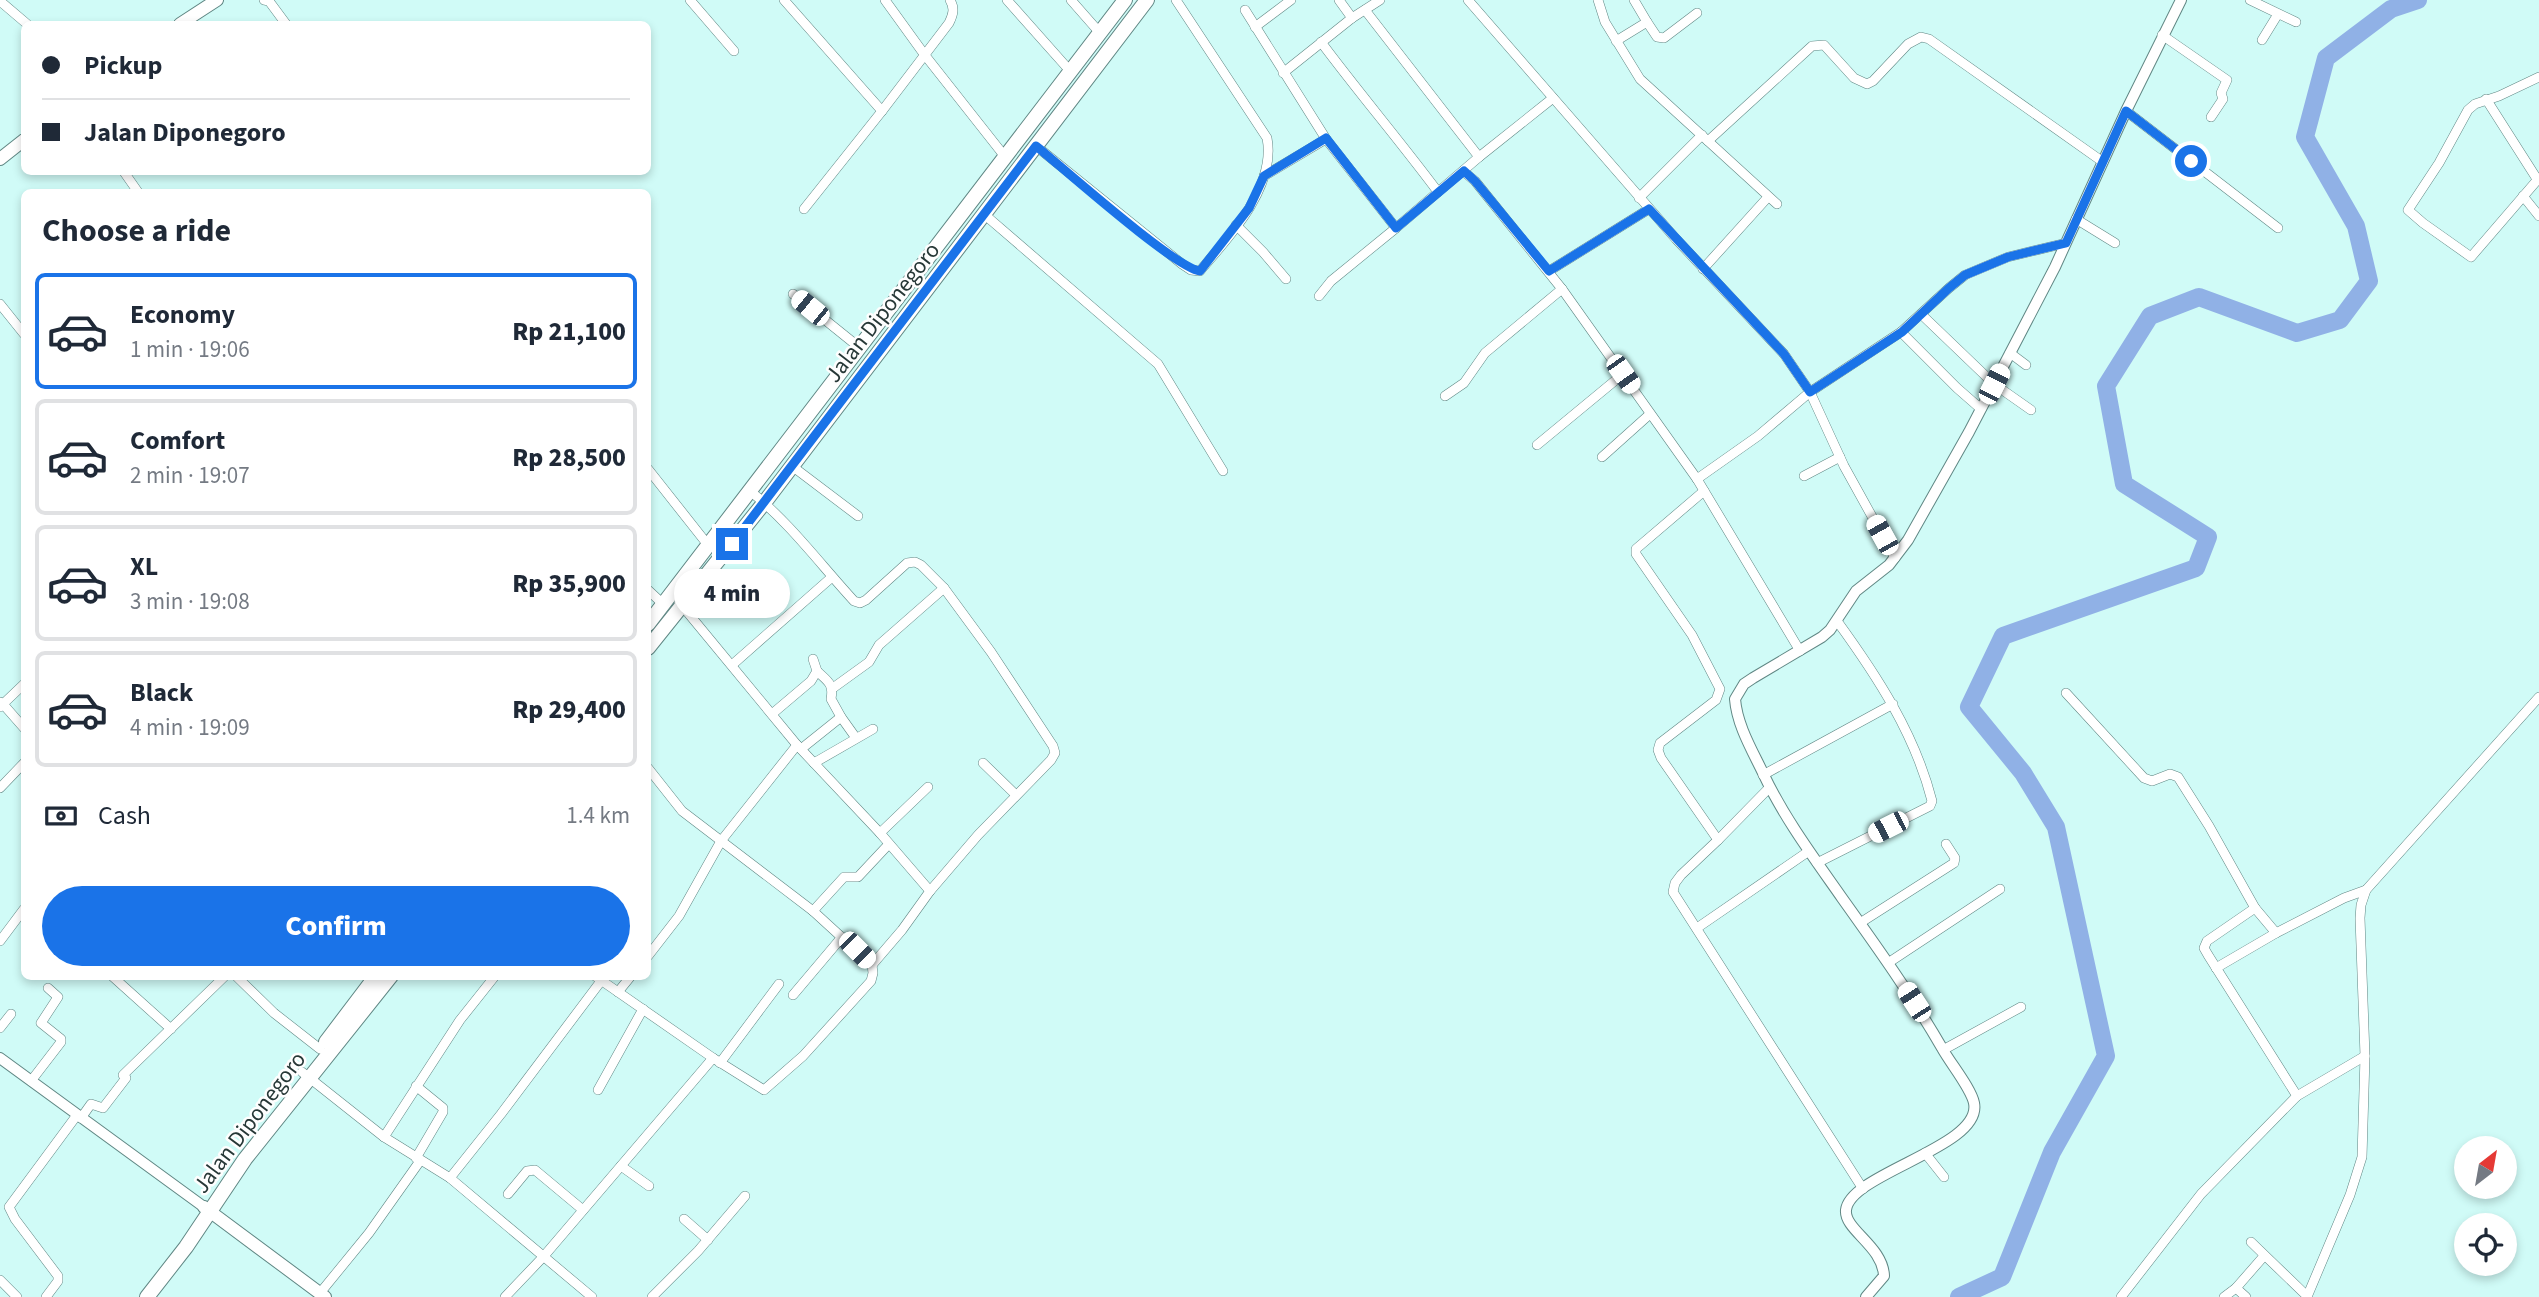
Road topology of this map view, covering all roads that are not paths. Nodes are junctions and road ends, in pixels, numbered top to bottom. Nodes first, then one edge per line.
1 (217, 0) edge
2 (264, 0) edge
3 (690, 0) edge
4 (784, 0) edge
5 (885, 0) edge
6 (950, 0) edge
7 (1007, 0) edge
8 (1071, 0) edge
9 (1125, 0) edge
10 (1147, 0) edge
11 (1176, 0) edge
12 (1292, 0) edge
13 (1339, 0) edge
14 (1380, 0) edge
15 (1468, 0) edge
16 (1598, 0) edge
17 (1634, 0) edge
18 (2181, 0) edge
19 (2250, 0) edge
20 (0, 1) edge
21 (2272, 4) edge
22 (1245, 10) dead end
23 (1365, 10) junction
24 (1698, 13) dead end
25 (2278, 14) junction
26 (1352, 18) junction
27 (23, 21) edge
28 (186, 21) edge
29 (284, 21) edge
30 (1647, 22) junction
31 (2296, 22) dead end
32 (1255, 27) junction
33 (1100, 33) junction
34 (2162, 35) junction
35 (2262, 40) dead end
36 (1616, 41) junction
37 (1321, 42) junction
38 (734, 51) dead end
39 (924, 54) junction
40 (1070, 72) junction
41 (1283, 73) junction
42 (2539, 77) edge
43 (1553, 98) junction
44 (2486, 99) junction
45 (882, 111) junction
46 (2126, 111) junction
47 (2211, 117) dead end
48 (1326, 138) junction
49 (1705, 138) junction
50 (21, 142) edge
51 (1036, 146) junction
52 (1479, 157) junction
53 (1006, 158) junction
54 (0, 159) edge
55 (2103, 162) junction
56 (1464, 171) junction
57 (1264, 176) junction
58 (2538, 178) edge
59 (1438, 192) junction
60 (2523, 196) junction
61 (1768, 197) junction
62 (1639, 198) junction
63 (1776, 204) dead end
64 (804, 209) dead end
65 (1649, 209) junction
66 (985, 215) junction
67 (2539, 216) edge
68 (2076, 219) junction
69 (1236, 225) junction
70 (1396, 228) junction
71 (2278, 228) dead end
72 (2066, 243) junction
73 (2115, 243) dead end
74 (1703, 268) junction
75 (1549, 271) junction
76 (1286, 279) dead end
77 (1562, 289) junction
78 (793, 294) dead end
79 (1319, 296) dead end
80 (0, 304) edge
81 (1921, 314) junction
82 (21, 330) edge
83 (1902, 332) junction
84 (860, 348) junction
85 (2010, 354) junction
86 (2026, 365) dead end
87 (1623, 374) junction
88 (1994, 384) junction
89 (1810, 392) junction
90 (1445, 396) dead end
91 (1982, 408) junction
92 (2031, 410) dead end
93 (1650, 414) junction
94 (1537, 445) dead end
95 (1602, 457) dead end
96 (1840, 457) junction
97 (792, 466) junction
98 (1223, 471) dead end
99 (651, 473) edge
100 (1804, 476) dead end
101 (1697, 479) junction
102 (750, 491) junction
103 (1704, 491) junction
104 (764, 503) junction
105 (858, 516) dead end
106 (708, 545) junction
107 (1895, 558) junction
108 (832, 576) junction
109 (944, 588) junction
110 (651, 591) edge
111 (667, 599) junction
112 (682, 607) junction
113 (651, 620) edge
114 (1837, 621) junction
115 (651, 644) edge
116 (1800, 651) junction
117 (813, 659) dead end
118 (732, 665) junction
119 (817, 671) junction
120 (21, 687) edge
121 (832, 688) junction
122 (2066, 692) dead end
123 (1719, 695) junction
124 (2539, 697) edge
125 (1735, 699) junction
126 (1893, 704) junction
127 (1, 705) edge
128 (772, 714) junction
129 (841, 717) junction
130 (21, 725) edge
131 (873, 729) dead end
132 (856, 738) junction
133 (799, 747) junction
134 (814, 763) junction
135 (984, 763) dead end
136 (21, 766) edge
137 (651, 772) edge
138 (1763, 775) junction
139 (928, 787) dead end
140 (0, 788) edge
141 (1769, 788) junction
142 (1016, 795) junction
143 (880, 833) junction
144 (1718, 840) junction
145 (721, 841) junction
146 (1946, 844) dead end
147 (888, 845) junction
148 (1809, 851) junction
149 (1817, 863) junction
150 (2000, 890) dead end
151 (2366, 890) junction
152 (930, 891) junction
153 (2255, 908) junction
154 (813, 911) junction
155 (21, 913) edge
156 (1860, 923) junction
157 (1697, 929) junction
158 (2276, 933) junction
159 (842, 937) junction
160 (0, 941) edge
161 (651, 953) edge
162 (1888, 963) junction
163 (872, 965) junction
164 (2216, 968) junction
165 (116, 980) edge
166 (221, 980) edge
167 (240, 980) edge
168 (373, 980) edge
169 (388, 980) edge
170 (492, 980) edge
171 (597, 980) edge
172 (600, 980) edge
173 (628, 980) edge
174 (779, 984) dead end
175 (48, 988) dead end
176 (618, 992) junction
177 (793, 995) dead end
178 (2021, 1007) dead end
179 (643, 1009) junction
180 (11, 1014) dead end
181 (0, 1028) edge
182 (171, 1029) junction
183 (320, 1049) junction
184 (1943, 1051) junction
185 (2365, 1056) junction
186 (0, 1058) edge
187 (716, 1060) junction
188 (305, 1075) junction
189 (31, 1081) junction
190 (416, 1086) junction
191 (598, 1090) dead end
192 (2297, 1096) junction
193 (79, 1117) junction
194 (384, 1137) junction
195 (1925, 1153) junction
196 (418, 1159) junction
197 (621, 1166) junction
198 (1944, 1177) dead end
199 (450, 1178) junction
200 (649, 1186) dead end
201 (1863, 1189) junction
202 (508, 1194) dead end
203 (745, 1196) dead end
204 (207, 1210) junction
205 (583, 1210) junction
206 (684, 1219) dead end
207 (708, 1240) junction
208 (2251, 1242) dead end
209 (544, 1256) junction
210 (2264, 1256) junction
211 (0, 1280) edge
212 (2236, 1288) junction
213 (323, 1295) edge
214 (17, 1297) edge
215 (46, 1297) edge
216 (136, 1297) edge
217 (147, 1297) edge
218 (505, 1297) edge
219 (592, 1297) edge
220 (652, 1297) edge
221 (1866, 1297) edge
222 (2121, 1297) edge
223 (2224, 1297) edge
224 (2246, 1297) edge
225 (2307, 1297) edge

1 - 28 main road
2 - 29 street
3 - 38 street
4 - 45 street
5 - 39 street
6 - 39 street
7 - 40 street
8 - 33 street
9 - 33 main road, Jalan Diponegoro
10 - 51 main road, Jalan Diponegoro
11 - 57 street
12 - 32 street
13 - 26 street
14 - 23 street
15 - 43 street
16 - 36 street
17 - 30 street
18 - 34 street
19 - 21 street
20 - 27 street
21 - 25 street
22 - 32 street
23 - 26 street
23 - 52 street
24 - 30 street
25 - 31 street
25 - 35 street
26 - 37 street
30 - 36 street
32 - 41 street
33 - 40 main road, Jalan Diponegoro
34 - 46 street
34 - 47 street
36 - 49 street
37 - 41 street
37 - 59 street
39 - 45 street
39 - 53 street
40 - 53 main road, Jalan Diponegoro
41 - 48 street
42 - 44 street
43 - 52 street
43 - 62 street
44 - 58 street
44 - 60 street
45 - 64 street
46 - 55 street
46 - 71 street
48 - 57 street
48 - 70 street
49 - 55 street
49 - 61 street
49 - 62 street
50 - 54 main road
51 - 66 main road, Jalan Diponegoro
51 - 69 street
52 - 56 street
53 - 84 main road, Jalan Diponegoro
55 - 68 street
56 - 59 street
56 - 75 street
57 - 69 street
58 - 60 street
59 - 70 street
60 - 67 street
61 - 63 street
61 - 74 street
62 - 65 street
65 - 74 street
65 - 75 street
66 - 97 main road, Jalan Diponegoro
66 - 98 street
68 - 72 street
68 - 73 street
69 - 76 street
70 - 79 street
72 - 81 street
72 - 85 street
74 - 89 street
75 - 77 street
77 - 87 street
77 - 90 street
78 - 84 street
80 - 82 street
81 - 83 street
81 - 88 street
83 - 89 street
83 - 91 street
84 - 102 main road, Jalan Diponegoro
85 - 86 street
85 - 88 street
87 - 93 street
87 - 94 street
88 - 91 street
88 - 92 street
89 - 96 street
89 - 101 street
91 - 107 street
93 - 95 street
93 - 101 street
96 - 100 street
96 - 107 street
97 - 104 main road, Jalan Diponegoro
97 - 105 street
99 - 106 street
101 - 103 street
102 - 104 street
102 - 106 main road, Jalan Diponegoro
103 - 116 street
103 - 123 street
104 - 108 street
104 - 112 main road, Jalan Diponegoro
106 - 111 main road, Jalan Diponegoro
107 - 114 street
108 - 109 street
108 - 118 street
109 - 121 street
109 - 142 street
110 - 111 street
111 - 112 street
111 - 113 main road, Jalan Diponegoro
112 - 115 main road, Jalan Diponegoro
112 - 118 street
114 - 116 street
114 - 126 street
116 - 125 street
117 - 119 street
118 - 128 street
119 - 121 street
119 - 128 street
120 - 127 street
121 - 129 street
122 - 153 street
123 - 125 street
123 - 144 street
124 - 151 street
125 - 138 street
126 - 138 street
126 - 149 street
127 - 130 street
128 - 133 street
129 - 132 street
129 - 133 street
131 - 132 street
132 - 134 street
133 - 134 street
133 - 145 street
134 - 143 street
135 - 142 street
136 - 140 street
137 - 145 street
138 - 141 street
139 - 143 street
141 - 144 street
141 - 148 street
142 - 152 street
143 - 147 street
144 - 157 street
145 - 154 street
145 - 161 street
146 - 156 street
147 - 152 street
147 - 154 street
148 - 149 street
148 - 157 street
149 - 156 street
150 - 162 street
151 - 158 street
151 - 185 street
152 - 163 street
153 - 158 street
153 - 164 street
154 - 159 street
155 - 160 street
156 - 162 street
157 - 201 street
158 - 164 street
159 - 163 street
159 - 177 street
162 - 184 street
163 - 187 street
164 - 192 street
165 - 182 street
166 - 182 street
167 - 183 street
168 - 183 main road, Jalan Diponegoro
169 - 188 main road, Jalan Diponegoro
170 - 190 street
171 - 199 street
172 - 176 street
173 - 176 street
174 - 187 street
175 - 189 street
176 - 179 street
178 - 184 street
179 - 187 street
179 - 191 street
180 - 181 street
182 - 193 street
183 - 188 main road, Jalan Diponegoro
184 - 195 street
185 - 192 street
185 - 225 street
186 - 189 street
187 - 197 street
188 - 194 street
188 - 204 main road, Jalan Diponegoro
189 - 193 street
190 - 194 street
190 - 196 street
192 - 222 street
193 - 204 street
193 - 215 street
194 - 196 street
195 - 198 street
195 - 201 street
196 - 199 street
196 - 213 street
197 - 200 street
197 - 205 street
199 - 209 street
201 - 221 street
202 - 205 street
203 - 207 street
204 - 213 main road
204 - 216 main road, Jalan Diponegoro
204 - 217 main road, Jalan Diponegoro
205 - 209 street
206 - 207 street
207 - 220 street
208 - 210 street
209 - 218 street
209 - 219 street
210 - 212 street
210 - 225 street
211 - 214 street
212 - 223 street
212 - 224 street

